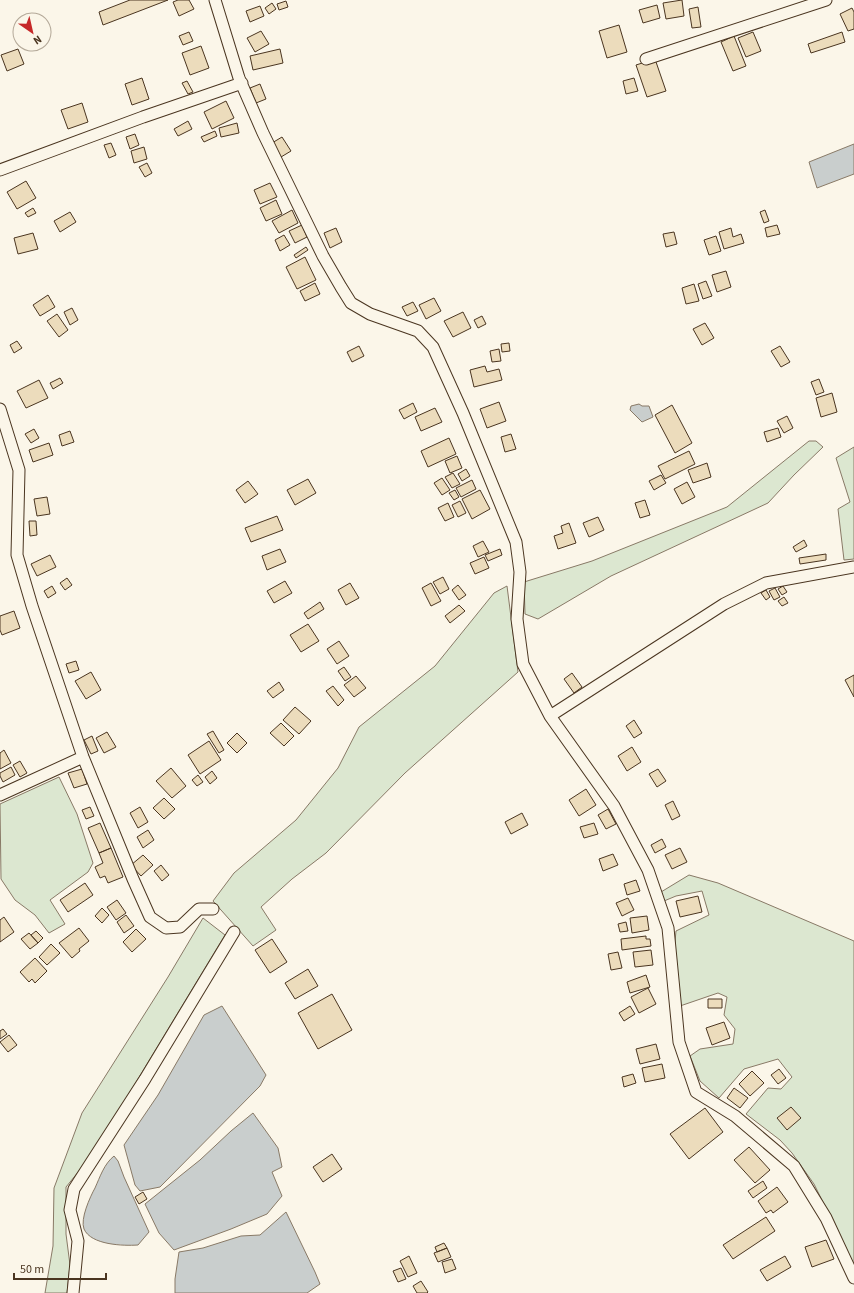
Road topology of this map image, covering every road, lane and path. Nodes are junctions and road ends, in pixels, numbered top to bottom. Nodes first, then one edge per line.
1 (215, 0) edge
2 (826, 0) edge
3 (646, 60) dead end
4 (242, 83) junction
5 (0, 170) edge
6 (0, 409) edge
7 (854, 567) edge
8 (550, 716) junction
9 (83, 757) junction
10 (0, 795) edge
11 (213, 909) dead end
12 (234, 932) dead end
13 (854, 1278) edge
14 (73, 1293) edge

1 - 4 street
2 - 3 street
4 - 5 street
4 - 8 street
6 - 9 street
7 - 8 street
8 - 13 street
9 - 10 street
9 - 11 street
12 - 14 street

